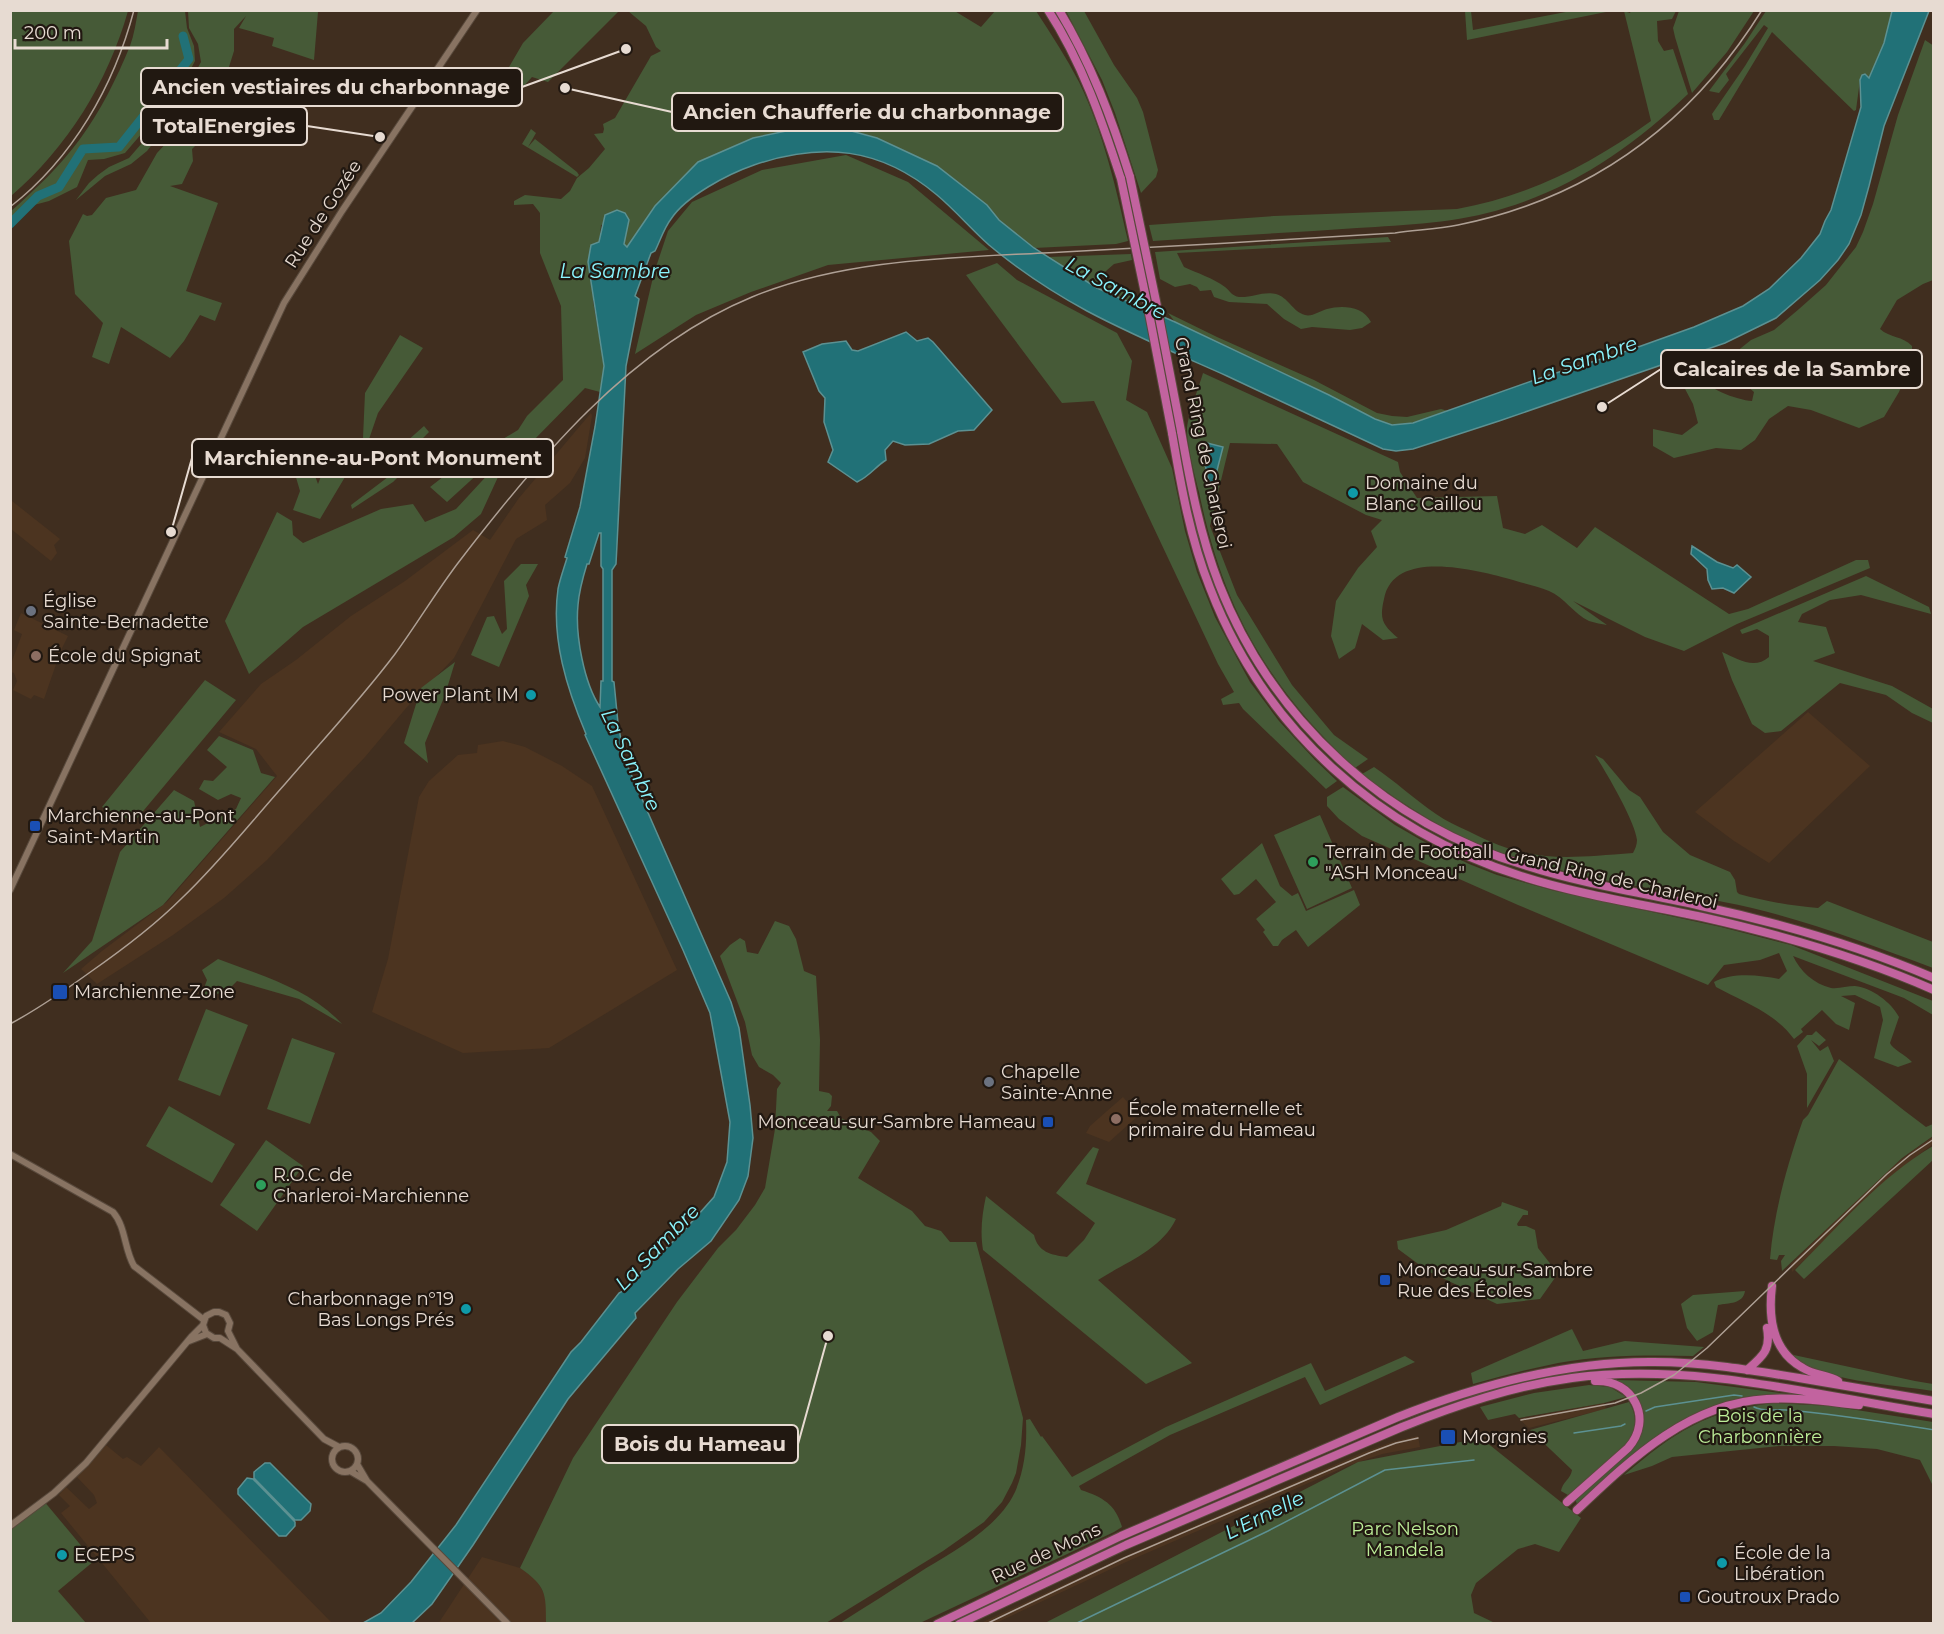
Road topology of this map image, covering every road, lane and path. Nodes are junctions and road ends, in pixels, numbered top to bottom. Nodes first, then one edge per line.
1 (477, 10) edge
2 (1048, 10) edge
3 (1059, 10) edge
4 (1125, 178) junction
5 (1176, 432) junction
6 (10, 890) edge
7 (1934, 978) edge
8 (1934, 990) edge
9 (10, 1154) edge
10 (204, 1322) junction
11 (228, 1331) junction
12 (207, 1334) junction
13 (220, 1338) junction
14 (189, 1341) junction
15 (237, 1349) junction
16 (1747, 1370) junction
17 (1574, 1378) junction
18 (1846, 1386) junction
19 (1934, 1401) edge
20 (1888, 1406) junction
21 (1934, 1414) edge
22 (324, 1439) junction
23 (339, 1447) junction
24 (333, 1454) junction
25 (357, 1464) junction
26 (350, 1471) junction
27 (367, 1481) junction
28 (1567, 1502) dead end
29 (1577, 1510) dead end
30 (10, 1526) edge
31 (508, 1623) edge
32 (937, 1623) edge
33 (959, 1623) edge

1 - 6 street, Rue de Gozée
2 - 4 highway, Grand Ring de Charleroi
3 - 4 highway, Grand Ring de Charleroi
4 - 5 highway, Grand Ring de Charleroi, bridge
5 - 7 highway, Grand Ring de Charleroi
5 - 8 highway, Grand Ring de Charleroi
9 - 10 street
10 - 11 street
10 - 12 street
10 - 14 street
11 - 13 street
11 - 15 street
12 - 13 street
12 - 14 street
13 - 15 street
14 - 30 street
15 - 22 street
16 - 18 highway, Rue de Mons
16 - 18 highway
16 - 32 highway, Rue de Mons
17 - 20 highway
17 - 28 highway
17 - 33 highway, Rue de Mons
18 - 19 highway
20 - 21 highway
20 - 29 highway
22 - 23 street
22 - 24 street
23 - 24 street
23 - 25 street
24 - 26 street
25 - 26 street
25 - 27 street
26 - 27 street
27 - 31 street

